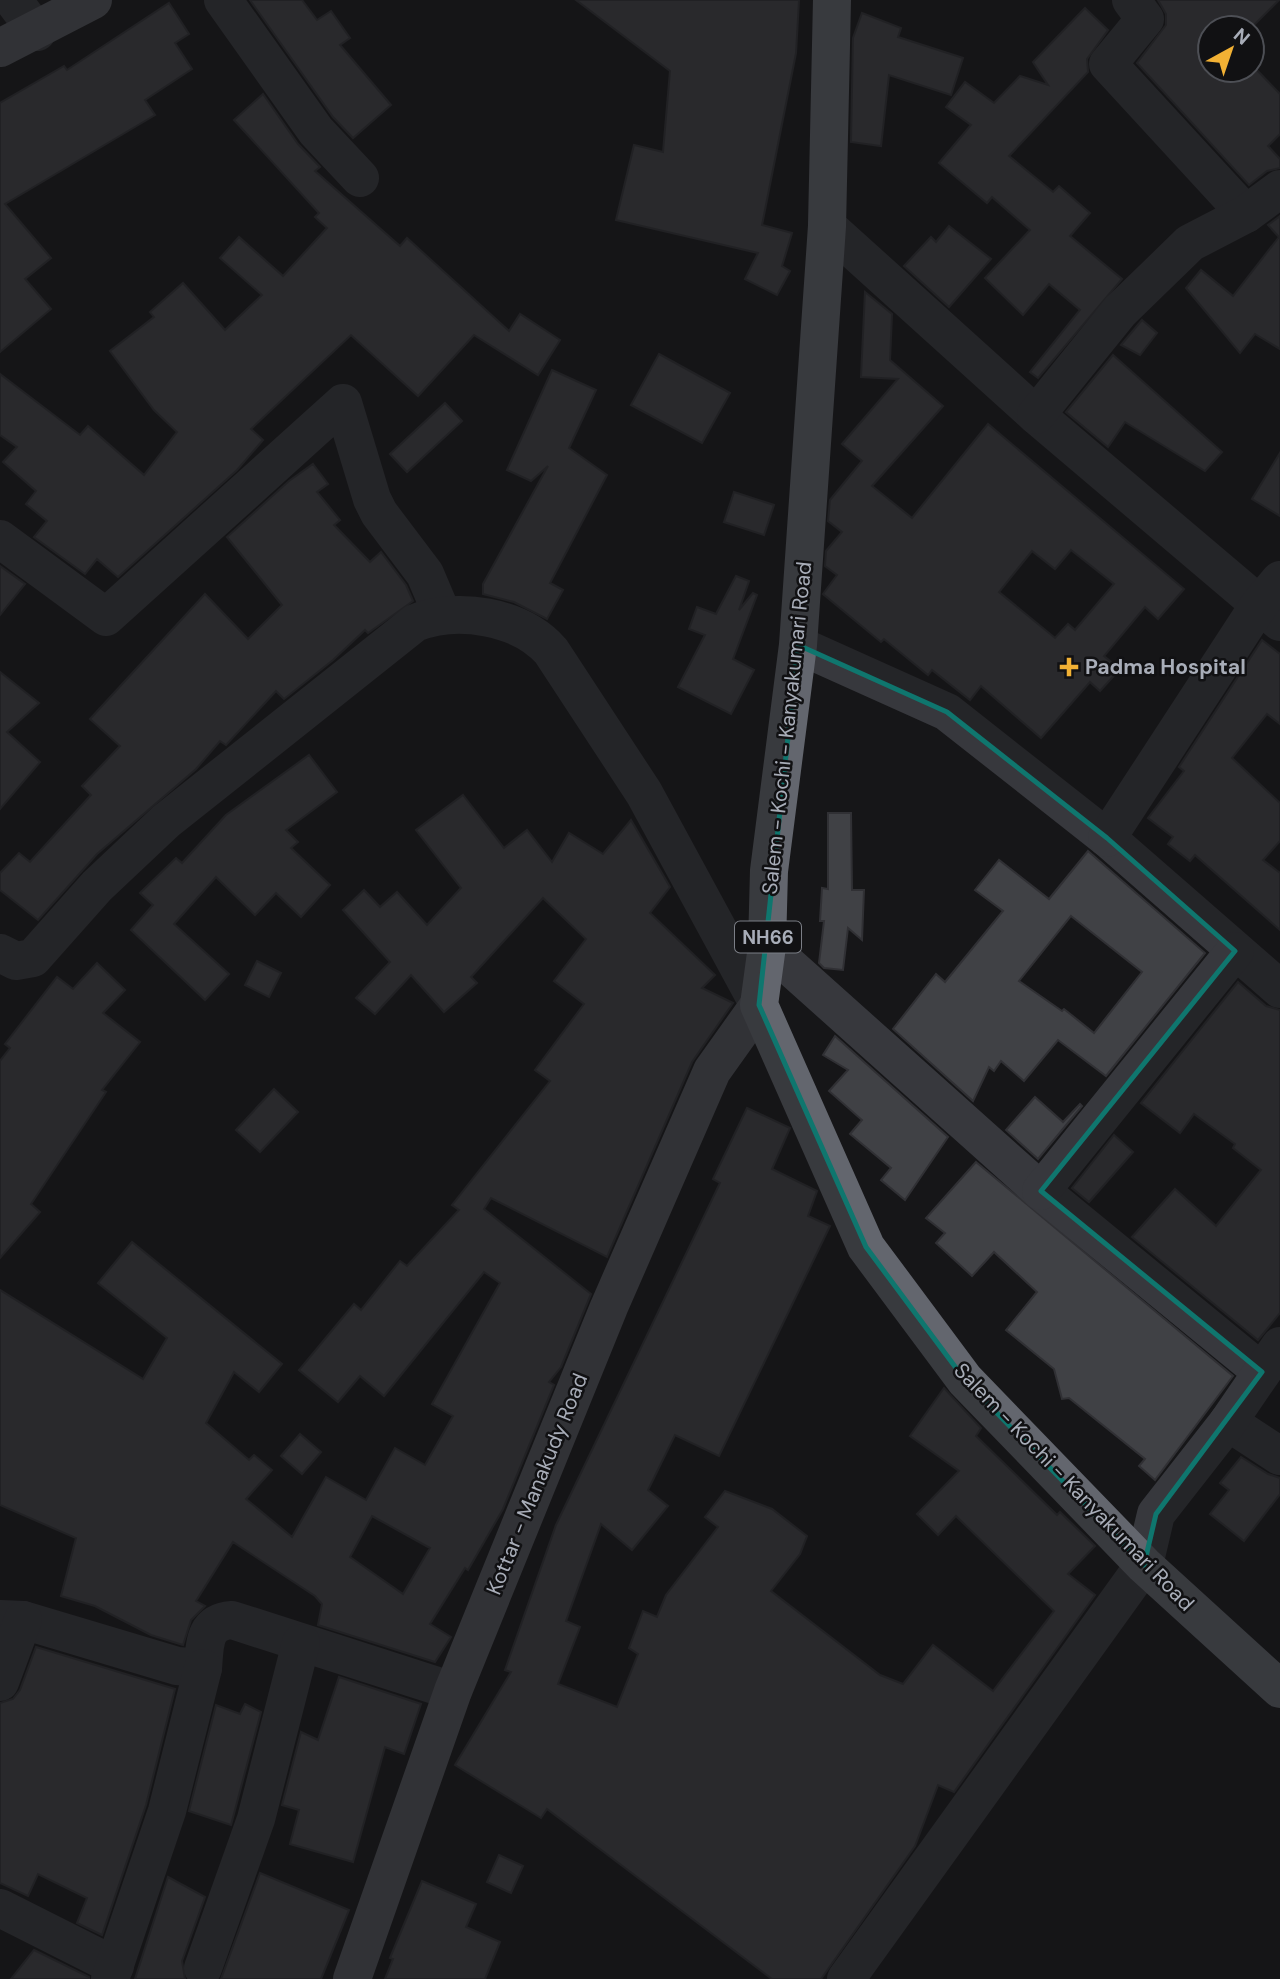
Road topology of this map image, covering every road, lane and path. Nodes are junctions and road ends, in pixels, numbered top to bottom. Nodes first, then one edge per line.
1 (13, 0) edge
2 (93, 0) edge
3 (223, 0) edge
4 (832, 0) edge
5 (1131, 0) edge
6 (37, 32) junction
7 (0, 48) edge
8 (360, 178) dead end
9 (1280, 189) edge
10 (1246, 215) junction
11 (827, 226) junction
12 (1036, 415) junction
13 (0, 539) edge
14 (1273, 602) edge
15 (442, 614) junction
16 (798, 645) junction
17 (1107, 838) junction
18 (767, 946) junction
19 (1235, 951) junction
20 (0, 953) edge
21 (1280, 989) edge
22 (759, 1005) junction
23 (1041, 1191) junction
24 (1271, 1359) edge
25 (1228, 1422) junction
26 (1280, 1456) edge
27 (1144, 1565) junction
28 (12, 1620) edge
29 (301, 1643) junction
30 (203, 1668) junction
31 (0, 1682) edge
32 (1280, 1689) edge
33 (453, 1691) junction
34 (0, 1908) edge
35 (203, 1968) dead end
36 (113, 1973) edge
37 (352, 1979) edge
38 (846, 1979) edge

1 - 6 street
2 - 6 main road
3 - 8 street
4 - 11 highway, Salem - Kochi - Kanyakumari Road / NH66
5 - 10 street
6 - 7 main road
9 - 10 street
10 - 12 street
11 - 12 street
11 - 16 highway, Salem - Kochi - Kanyakumari Road / NH66
12 - 14 street
13 - 15 street
14 - 17 street
15 - 20 street
15 - 22 street
16 - 17 street
16 - 18 highway, Salem - Kochi - Kanyakumari Road / NH66
17 - 19 street
18 - 22 highway, Salem - Kochi - Kanyakumari Road / NH66
18 - 23 street
19 - 21 street
19 - 23 street
22 - 27 highway, Salem - Kochi - Kanyakumari Road
22 - 33 main road, Kottar - Manakudy Road
23 - 24 street
24 - 25 street
25 - 26 street
25 - 27 street
27 - 32 highway, Salem - Kochi - Kanyakumari Road
27 - 38 street
28 - 30 street
28 - 31 street
29 - 30 street
29 - 33 street
29 - 35 street
30 - 36 street
33 - 37 main road, Kottar - Manakudy Road
34 - 36 street

